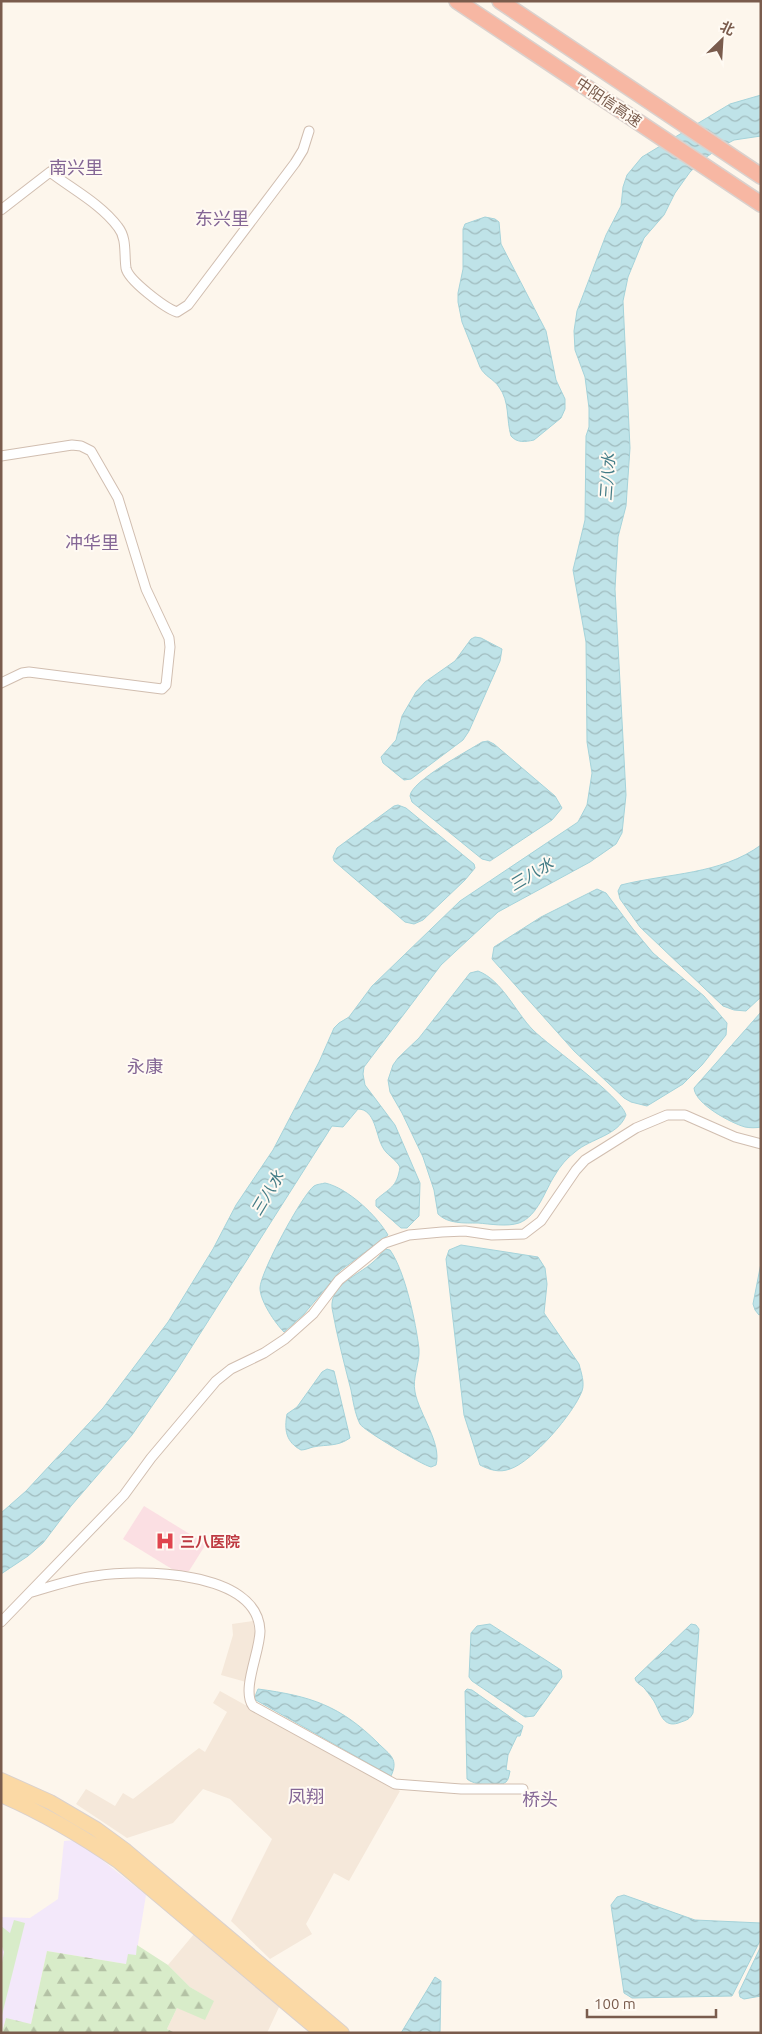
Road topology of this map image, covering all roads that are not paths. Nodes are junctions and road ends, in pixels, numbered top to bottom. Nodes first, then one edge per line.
1 (457, 1) edge
2 (500, 1) edge
3 (309, 131) dead end
4 (761, 176) edge
5 (761, 204) edge
6 (1, 210) edge
7 (1, 456) edge
8 (1, 683) edge
9 (761, 1144) edge
10 (31, 1592) junction
11 (1, 1622) edge
12 (1, 1780) edge
13 (523, 1790) dead end
14 (1, 1795) edge
15 (322, 2033) edge
16 (342, 2033) edge

1 - 5 highway, 中阳信高速
2 - 4 highway, 中阳信高速
3 - 6 street
7 - 8 street
9 - 10 street
10 - 11 street
10 - 13 street
12 - 16 main road
14 - 15 main road

